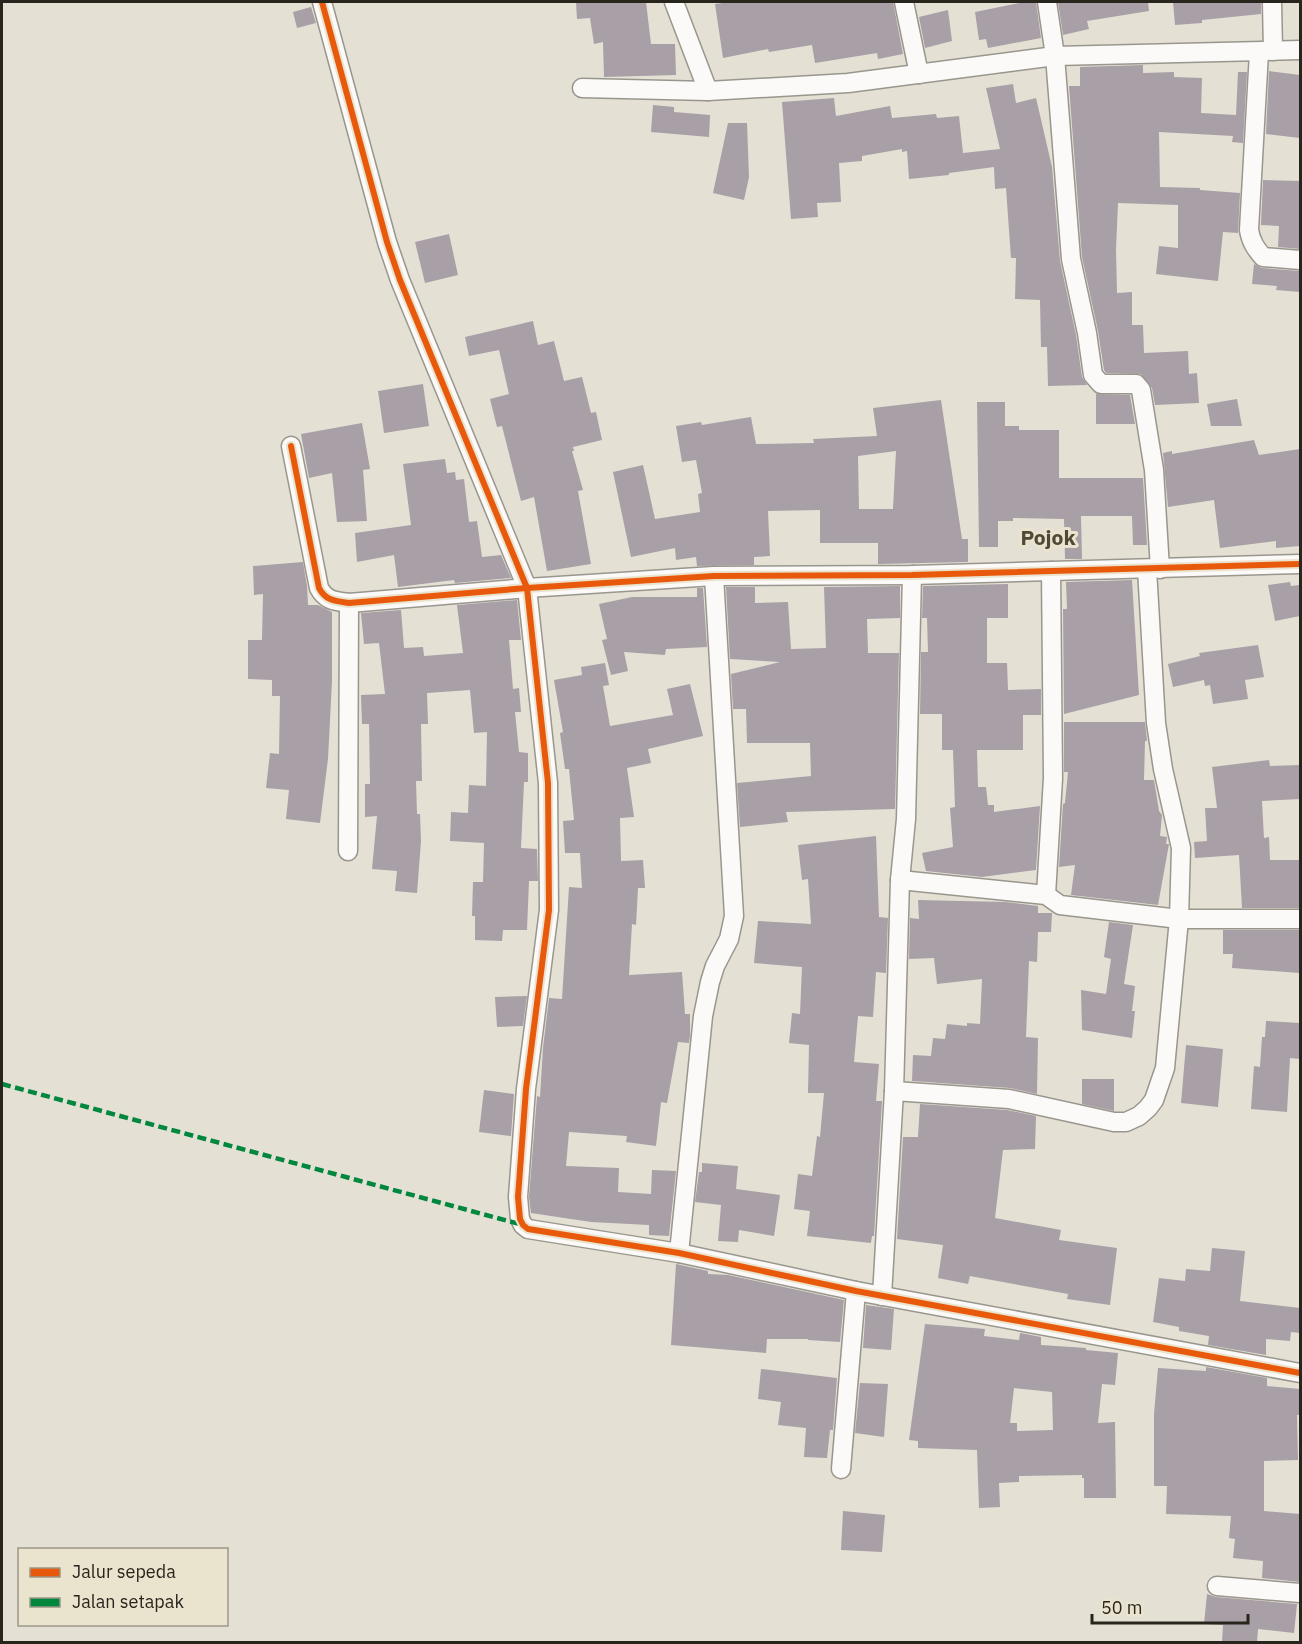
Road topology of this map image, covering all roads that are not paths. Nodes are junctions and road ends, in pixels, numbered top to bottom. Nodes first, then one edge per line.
1 (322, 2) edge
2 (675, 2) edge
3 (904, 2) edge
4 (1047, 2) edge
5 (1272, 2) edge
6 (1300, 50) edge
7 (1266, 51) junction
8 (1055, 56) junction
9 (919, 74) junction
10 (582, 88) dead end
11 (708, 91) junction
12 (1300, 260) edge
13 (291, 446) dead end
14 (1300, 564) edge
15 (1154, 569) junction
16 (1052, 572) junction
17 (912, 575) junction
18 (714, 576) junction
19 (526, 588) junction
20 (349, 603) junction
21 (348, 851) dead end
22 (900, 880) junction
23 (1046, 895) junction
24 (1179, 919) junction
25 (1300, 919) edge
26 (894, 1091) junction
27 (679, 1252) junction
28 (856, 1291) junction
29 (882, 1296) junction
30 (1300, 1373) edge
31 (841, 1469) dead end
32 (1217, 1586) dead end
33 (1300, 1593) edge

1 - 19 street
2 - 11 street
3 - 9 street
4 - 8 street
5 - 7 street
6 - 7 street
7 - 8 street
7 - 12 street
8 - 9 street
8 - 15 street
9 - 11 street
10 - 11 street
13 - 20 street
14 - 15 street
15 - 16 street
15 - 24 street
16 - 17 street
16 - 23 street
17 - 18 street
17 - 22 street
18 - 19 street
18 - 27 street
19 - 20 street
19 - 27 street
20 - 21 street
22 - 23 street
22 - 26 street
23 - 24 street
24 - 25 street
24 - 26 street
26 - 29 street
27 - 28 street
28 - 29 street
28 - 31 street
29 - 30 street
32 - 33 street

